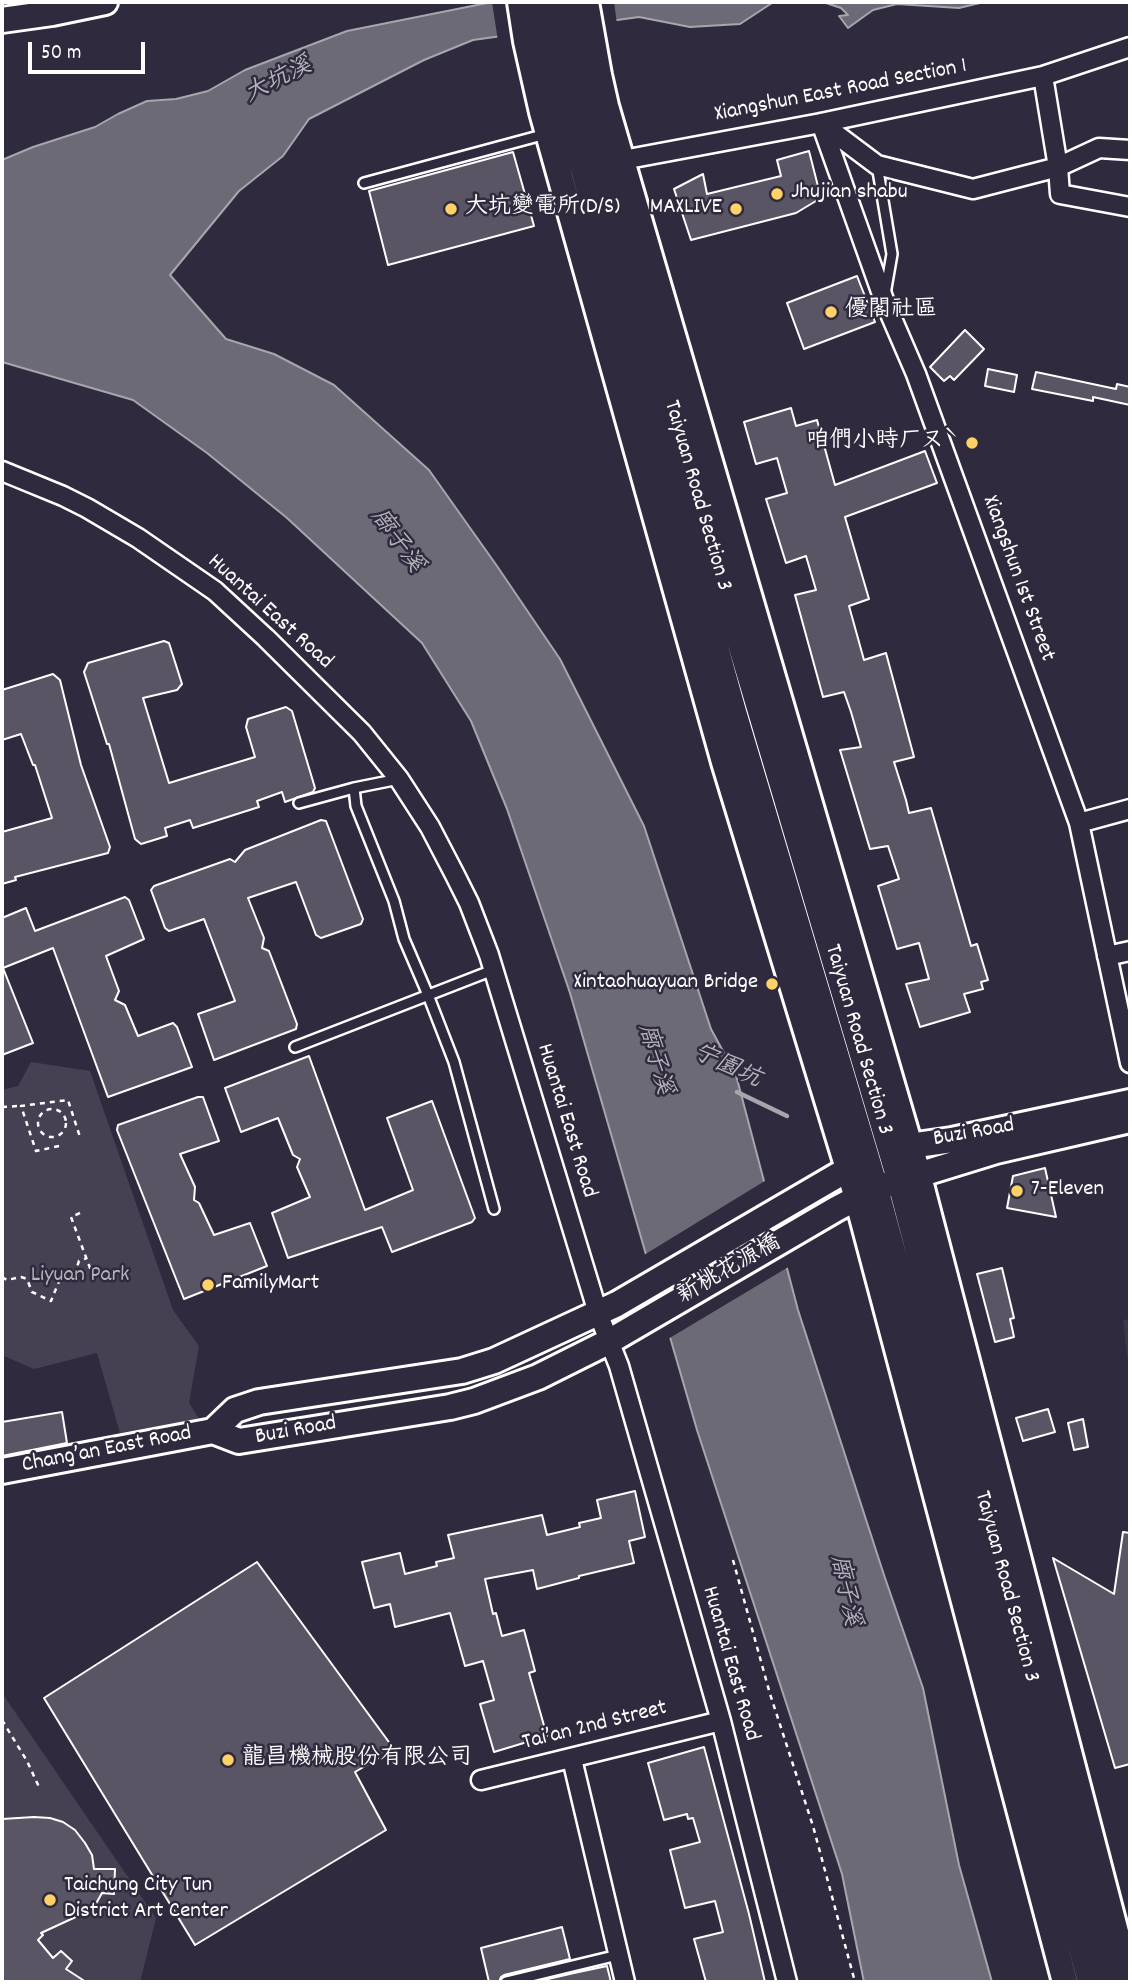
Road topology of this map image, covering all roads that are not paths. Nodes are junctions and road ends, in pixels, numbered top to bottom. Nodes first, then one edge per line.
1 (105, 2) edge
2 (520, 2) edge
3 (541, 2) edge
4 (564, 2) edge
5 (586, 2) edge
6 (2, 20) edge
7 (1130, 47) edge
8 (1043, 76) junction
9 (568, 112) junction
10 (821, 123) junction
11 (1130, 150) edge
12 (877, 165) junction
13 (1058, 167) junction
14 (592, 168) junction
15 (364, 183) dead end
16 (1130, 207) edge
17 (884, 300) junction
18 (2, 471) edge
19 (399, 779) junction
20 (354, 788) junction
21 (299, 803) dead end
22 (1130, 809) edge
23 (1079, 823) junction
24 (1130, 951) edge
25 (1108, 956) junction
26 (494, 970) junction
27 (428, 995) junction
28 (295, 1047) dead end
29 (1130, 1063) edge
30 (1130, 1102) edge
31 (1130, 1120) edge
32 (878, 1155) junction
33 (824, 1182) joint
34 (877, 1190) junction
35 (494, 1209) dead end
36 (607, 1309) junction
37 (618, 1336) junction
38 (213, 1431) junction
39 (2, 1471) edge
40 (721, 1721) junction
41 (572, 1759) junction
42 (481, 1780) dead end
43 (618, 1955) junction
44 (506, 1982) edge
45 (625, 1982) edge
46 (787, 1982) edge
47 (1065, 1982) edge
48 (1090, 1982) edge
49 (1110, 1982) edge
50 (1129, 1982) edge

1 - 6 main road
2 - 9 main road
3 - 9 main road
4 - 9 main road
5 - 9 main road
7 - 8 street, Xiangshun East Road Section 1
8 - 10 street, Xiangshun East Road Section 1
8 - 13 street
9 - 14 main road, Taiyuan Road Section 3
9 - 14 main road, Taiyuan Road Section 3
9 - 15 lane
10 - 12 street
10 - 14 street, Xiangshun East Road Section 1
10 - 17 street, Xiangshun 1st Street
11 - 13 street
12 - 13 street
12 - 17 lane
13 - 16 street
14 - 32 main road, Taiyuan Road Section 3
14 - 32 main road, Taiyuan Road Section 3
17 - 23 street, Xiangshun 1st Street
18 - 19 street, Huantai East Road
19 - 20 lane
19 - 26 street, Huantai East Road
20 - 21 lane
20 - 27 lane
22 - 23 street
23 - 25 street, Xiangshun 1st Street
24 - 25 street
25 - 29 street, Xiangshun 1st Street
26 - 27 lane
26 - 36 street, Huantai East Road
27 - 28 lane
27 - 35 lane
30 - 32 main road, Buzi Road
31 - 34 main road, Buzi Road
32 - 33 main road, Buzi Road
32 - 34 main road, Taiyuan Road Section 3
32 - 34 main road, Taiyuan Road Section 3
33 - 36 main road, 新桃花源橋
34 - 37 main road, 新桃花源橋
34 - 47 main road, Taiyuan Road Section 3
34 - 48 main road, Taiyuan Road Section 3
34 - 49 main road, Taiyuan Road Section 3
34 - 50 main road, Taiyuan Road Section 3
36 - 37 street, Huantai East Road
36 - 38 main road, Buzi Road
37 - 38 main road, Buzi Road
37 - 40 street, Huantai East Road
38 - 39 main road, Chang’an East Road
40 - 41 street, Tai’an 2nd Street
40 - 46 street, Huantai East Road
41 - 42 street, Tai’an 2nd Street
41 - 43 street
43 - 44 lane
43 - 45 street

